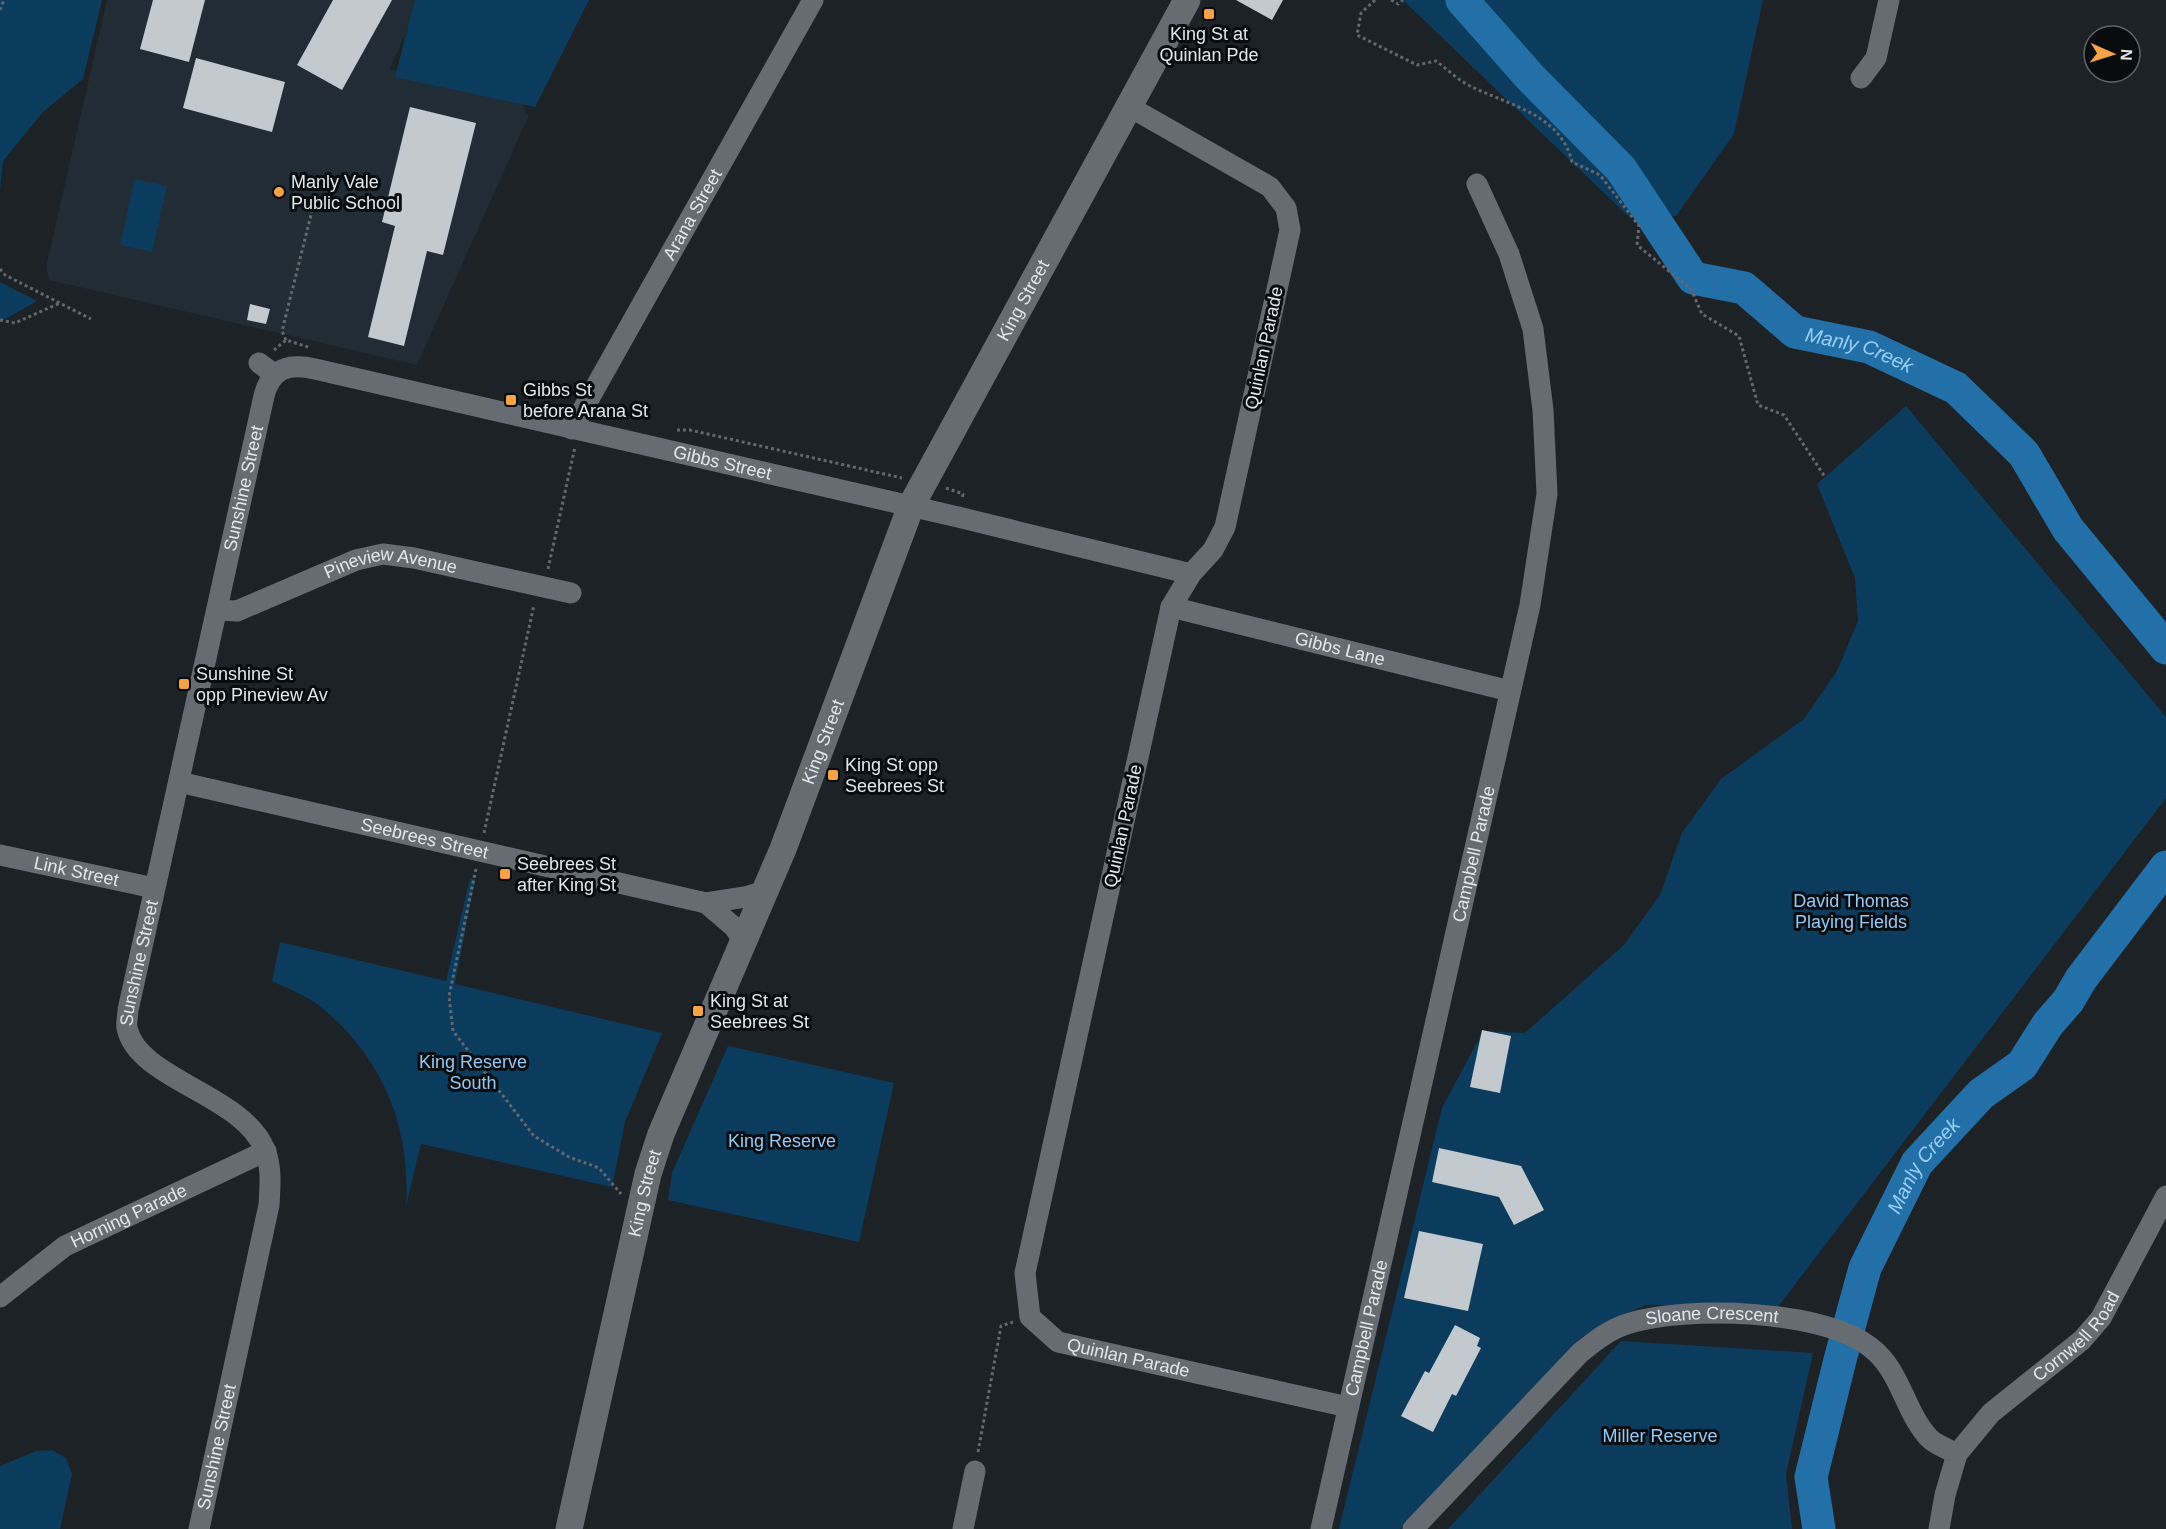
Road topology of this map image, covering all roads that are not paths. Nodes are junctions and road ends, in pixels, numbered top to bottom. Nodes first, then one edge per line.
1 (813, 0) edge
2 (1187, 0) edge
3 (1889, 0) edge
4 (1861, 78) dead end
5 (1128, 106) junction
6 (1477, 184) dead end
7 (267, 368) joint
8 (575, 430) junction
9 (916, 494) junction
10 (1191, 574) junction
11 (571, 593) dead end
12 (1171, 607) junction
13 (217, 610) junction
14 (1510, 691) junction
15 (179, 782) junction
16 (0, 855) edge
17 (154, 888) junction
18 (765, 891) junction
19 (706, 903) junction
20 (744, 942) junction
21 (266, 1151) junction
22 (2166, 1196) edge
23 (0, 1298) edge
24 (1348, 1407) junction
25 (1957, 1454) junction
26 (975, 1471) road end
27 (199, 1529) edge
28 (569, 1529) edge
29 (963, 1529) edge
30 (1321, 1529) edge
31 (1413, 1529) edge
32 (1940, 1529) edge

1 - 8 street, Arana Street
2 - 5 street, King Street
3 - 4 street
5 - 9 street, King Street
5 - 10 street, Quinlan Parade
6 - 14 street, Campbell Parade
7 - 8 street, Gibbs Street
7 - 13 street, Sunshine Street
8 - 9 street, Gibbs Street
9 - 10 street, Gibbs Street
9 - 18 street, King Street
10 - 12 street, Quinlan Parade
11 - 13 street, Pineview Avenue
12 - 14 street, Gibbs Lane
12 - 24 street, Quinlan Parade
13 - 15 street, Sunshine Street
14 - 24 street, Campbell Parade
15 - 17 street, Sunshine Street
15 - 19 street, Seebrees Street
16 - 17 street, Link Street
17 - 21 street, Sunshine Street
18 - 19 street, Seebrees Street
18 - 20 street, King Street
19 - 20 street, Seebrees Street
20 - 28 street, King Street
21 - 23 street, Horning Parade
21 - 27 street, Sunshine Street
22 - 25 street, Cornwell Road
24 - 30 street, Campbell Parade
25 - 31 street, Sloane Crescent
25 - 32 street
26 - 29 street

